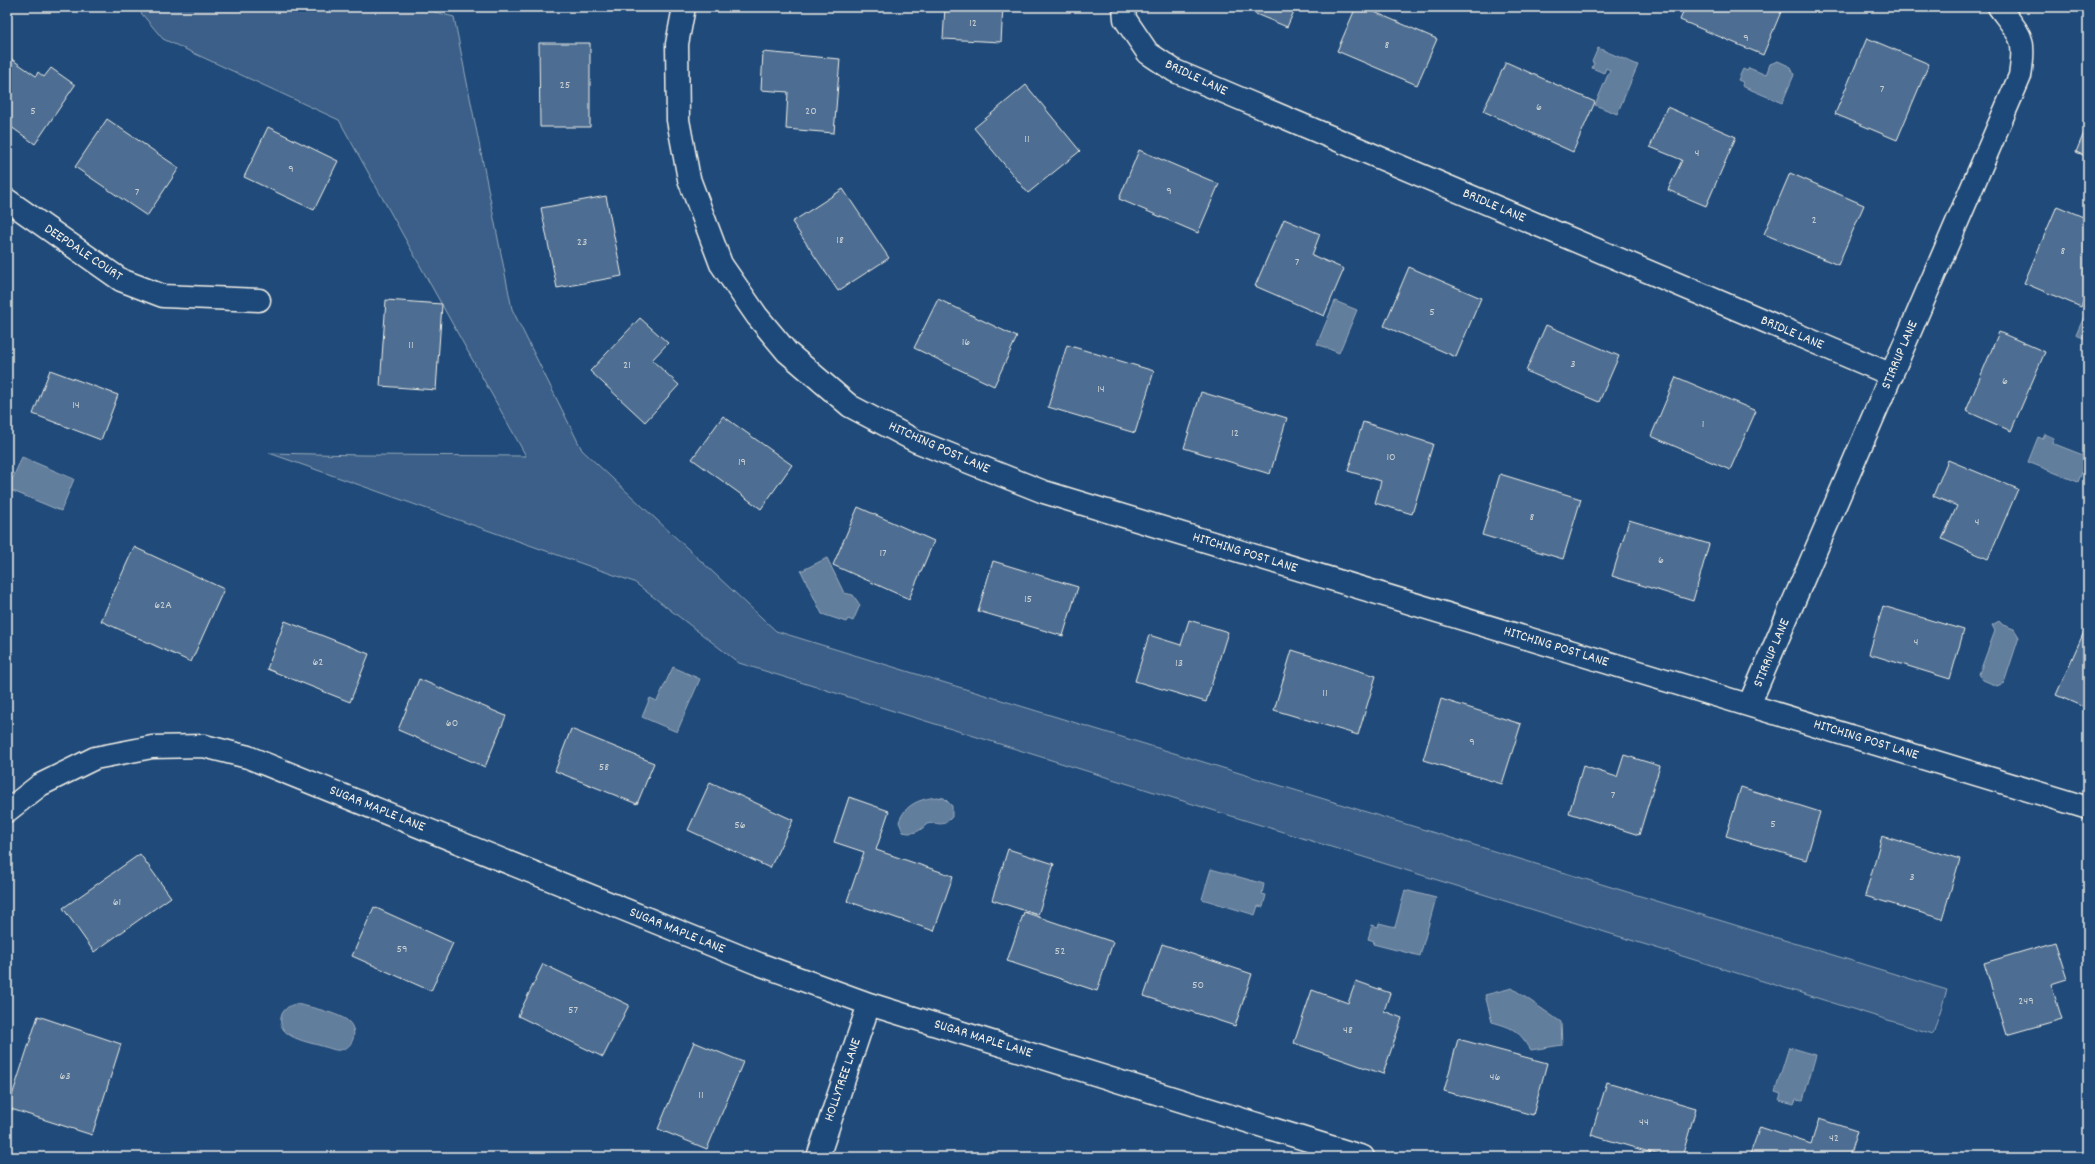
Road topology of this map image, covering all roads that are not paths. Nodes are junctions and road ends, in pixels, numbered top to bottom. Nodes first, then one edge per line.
1 (684, 7) edge
2 (1124, 7) edge
3 (1999, 7) edge
4 (7, 200) edge
5 (259, 300) dead end
6 (1892, 375) junction
7 (1749, 705) junction
8 (2088, 808) edge
9 (7, 811) edge
10 (869, 1004) junction
11 (818, 1157) edge
12 (1363, 1157) edge

1 - 7 street, HITCHING POST LANE
2 - 6 street, BRIDLE LANE
3 - 6 street, STIRRUP LANE
4 - 5 street, DEEPDALE COURT
6 - 7 street, STIRRUP LANE
7 - 8 street, HITCHING POST LANE
9 - 10 street, SUGAR MAPLE LANE
10 - 11 street, HOLLYTREE LANE
10 - 12 street, SUGAR MAPLE LANE

